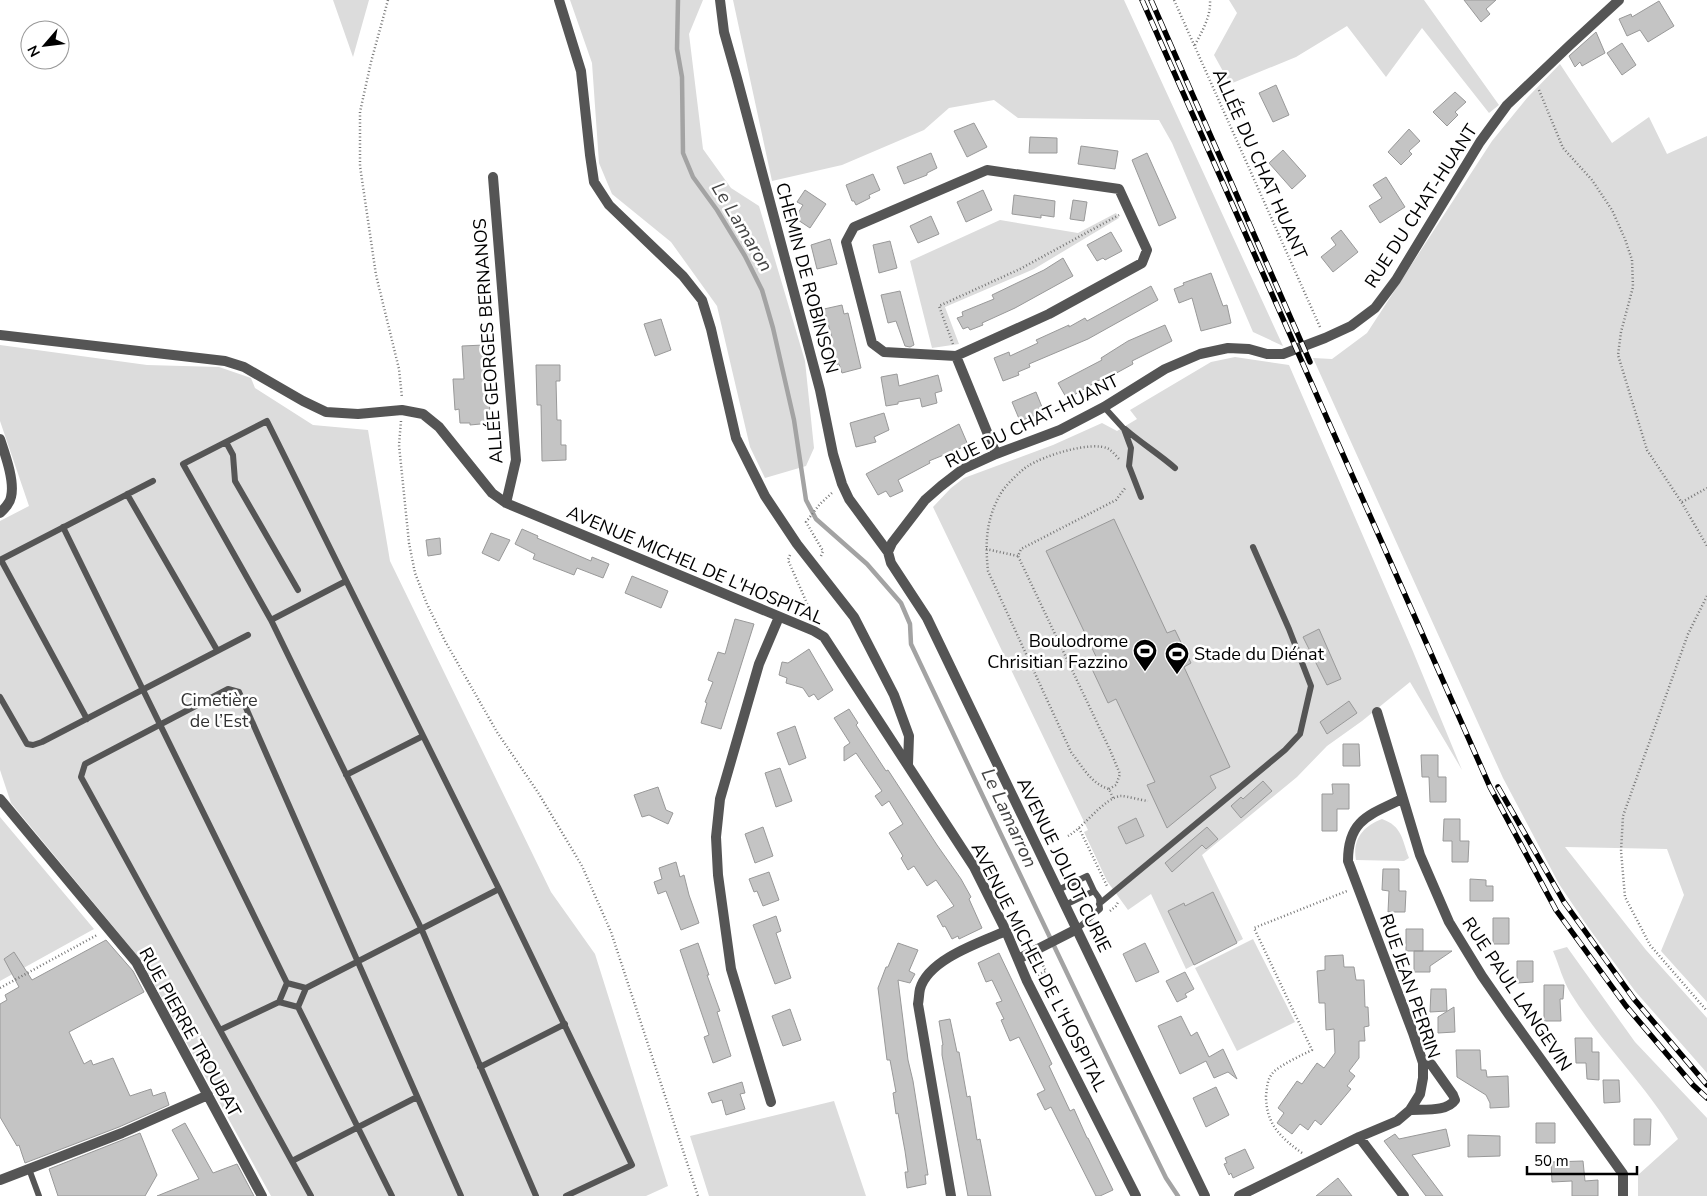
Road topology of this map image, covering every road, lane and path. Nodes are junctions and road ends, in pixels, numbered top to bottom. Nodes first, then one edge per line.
1 (388, 0) edge
2 (559, 0) edge
3 (720, 0) edge
4 (1174, 0) edge
5 (1210, 0) edge
6 (1619, 0) edge
7 (1194, 46) junction
8 (1535, 78) junction
9 (493, 177) dead end
10 (1129, 210) junction
11 (0, 335) edge
12 (1325, 338) junction
13 (956, 356) junction
14 (1104, 407) junction
15 (402, 410) junction
16 (1124, 429) junction
17 (0, 439) edge
18 (226, 442) junction
19 (996, 454) junction
20 (1175, 468) dead end
21 (1129, 474) junction
22 (152, 481) dead end
23 (842, 484) junction
24 (1707, 488) edge
25 (127, 494) junction
26 (1141, 496) dead end
27 (506, 503) junction
28 (1682, 503) junction
29 (0, 513) edge
30 (63, 527) junction
31 (798, 546) junction
32 (1707, 546) edge
33 (1253, 547) dead end
34 (986, 549) junction
35 (888, 552) junction
36 (1018, 556) junction
37 (1, 560) edge
38 (813, 567) junction
39 (346, 581) junction
40 (298, 590) dead end
41 (1707, 596) edge
42 (779, 617) junction
43 (270, 620) junction
44 (814, 631) junction
45 (248, 635) dead end
46 (217, 650) junction
47 (143, 689) junction
48 (0, 697) edge
49 (1376, 712) dead end
50 (87, 719) junction
51 (160, 724) junction
52 (423, 736) junction
53 (908, 764) junction
54 (346, 775) junction
55 (1109, 789) junction
56 (1113, 798) junction
57 (0, 799) edge
58 (1402, 799) junction
59 (1148, 801) dead end
60 (1068, 836) dead end
61 (1358, 886) junction
62 (499, 888) junction
63 (1058, 890) junction
64 (1094, 891) junction
65 (1100, 904) junction
66 (1065, 905) junction
67 (420, 928) junction
68 (108, 929) junction
69 (1077, 929) junction
70 (1006, 931) junction
71 (1044, 952) junction
72 (1018, 959) junction
73 (357, 961) junction
74 (1027, 981) junction
75 (287, 983) junction
76 (0, 988) edge
77 (306, 988) junction
78 (279, 1002) junction
79 (298, 1006) junction
80 (1707, 1011) edge
81 (565, 1024) junction
82 (220, 1030) junction
83 (1423, 1063) junction
84 (480, 1068) junction
85 (208, 1095) junction
86 (417, 1097) junction
87 (771, 1102) dead end
88 (1410, 1110) junction
89 (358, 1127) junction
90 (1359, 1137) junction
91 (1311, 1160) junction
92 (292, 1161) junction
93 (28, 1169) junction
94 (0, 1180) edge
95 (39, 1196) edge
96 (262, 1196) edge
97 (311, 1196) edge
98 (392, 1196) edge
99 (461, 1196) edge
100 (536, 1196) edge
101 (566, 1196) edge
102 (698, 1196) edge
103 (952, 1196) edge
104 (1136, 1196) edge
105 (1205, 1196) edge
106 (1239, 1196) edge
107 (1404, 1196) edge
108 (1623, 1196) edge

1 - 15 path
2 - 31 street
3 - 23 street, CHEMIN DE ROBINSON
4 - 7 path, ALLÉE DU CHAT HUANT
5 - 7 path
6 - 8 street, RUE DU CHAT-HUANT
7 - 12 path, ALLÉE DU CHAT HUANT
8 - 12 street, RUE DU CHAT-HUANT
8 - 28 path
9 - 27 street, ALLÉE GEORGES BERNANOS
10 - 13 path
10 - 13 street
10 - 13 street
11 - 15 street, AVENUE MICHEL DE L'HOSPITAL
12 - 14 street, RUE DU CHAT-HUANT
13 - 19 street
14 - 16 lane
14 - 19 street, RUE DU CHAT-HUANT
15 - 27 street, AVENUE MICHEL DE L'HOSPITAL
15 - 102 path
16 - 20 lane
16 - 21 lane
17 - 29 street
18 - 39 lane
18 - 40 lane
18 - 43 lane
19 - 35 street, RUE DU CHAT-HUANT
21 - 26 lane
21 - 34 path
21 - 36 path
22 - 25 lane
23 - 35 street, CHEMIN DE ROBINSON
23 - 38 path
24 - 28 path
25 - 30 lane
25 - 46 lane
27 - 42 street, AVENUE MICHEL DE L'HOSPITAL
28 - 32 path
30 - 37 lane
30 - 47 lane
31 - 38 street
31 - 44 path
33 - 65 lane
34 - 36 path
34 - 55 path
35 - 63 street, AVENUE JOLIOT CURIE
36 - 55 path
37 - 50 lane
38 - 53 street
39 - 43 lane
39 - 52 lane
41 - 80 path
42 - 44 street, AVENUE MICHEL DE L'HOSPITAL
42 - 87 street
43 - 54 lane
44 - 53 street, AVENUE MICHEL DE L'HOSPITAL
45 - 46 lane
46 - 47 lane
47 - 50 lane
47 - 51 lane
48 - 50 lane
49 - 58 street, RUE PAUL LANGEVIN
51 - 73 lane
51 - 75 lane
51 - 82 lane
52 - 54 lane
52 - 62 lane
53 - 70 street, AVENUE MICHEL DE L'HOSPITAL
54 - 67 lane
55 - 56 path
56 - 59 path
56 - 60 path
57 - 68 street, RUE PIERRE TROUBAT
58 - 61 street, RUE JEAN PERRIN
58 - 108 street, RUE PAUL LANGEVIN
61 - 83 street, RUE JEAN PERRIN
61 - 91 path
62 - 67 lane
62 - 81 lane
63 - 64 lane
63 - 66 street, AVENUE JOLIOT CURIE
64 - 65 lane
64 - 66 lane
65 - 69 lane
66 - 69 street, AVENUE JOLIOT CURIE
67 - 73 lane
67 - 84 lane
68 - 76 path
68 - 85 street, RUE PIERRE TROUBAT
69 - 71 street
69 - 105 street, AVENUE JOLIOT CURIE
70 - 72 street, AVENUE MICHEL DE L'HOSPITAL
70 - 103 street
71 - 72 street
71 - 74 path
72 - 74 street, AVENUE MICHEL DE L'HOSPITAL
73 - 77 lane
73 - 86 lane
74 - 104 street, AVENUE MICHEL DE L'HOSPITAL
75 - 77 lane
75 - 78 lane
77 - 79 lane
78 - 79 lane
78 - 82 lane
79 - 89 lane
81 - 84 lane
81 - 101 lane
82 - 92 lane
83 - 88 street, RUE JEAN PERRIN
83 - 88 street
84 - 100 lane
85 - 93 street
85 - 96 street, RUE PIERRE TROUBAT
86 - 89 lane
86 - 99 lane
88 - 90 street, RUE JEAN PERRIN
89 - 92 lane
89 - 98 lane
90 - 91 street, RUE JEAN PERRIN
90 - 107 street
91 - 106 street, RUE JEAN PERRIN
92 - 97 lane
93 - 94 street
93 - 95 lane

